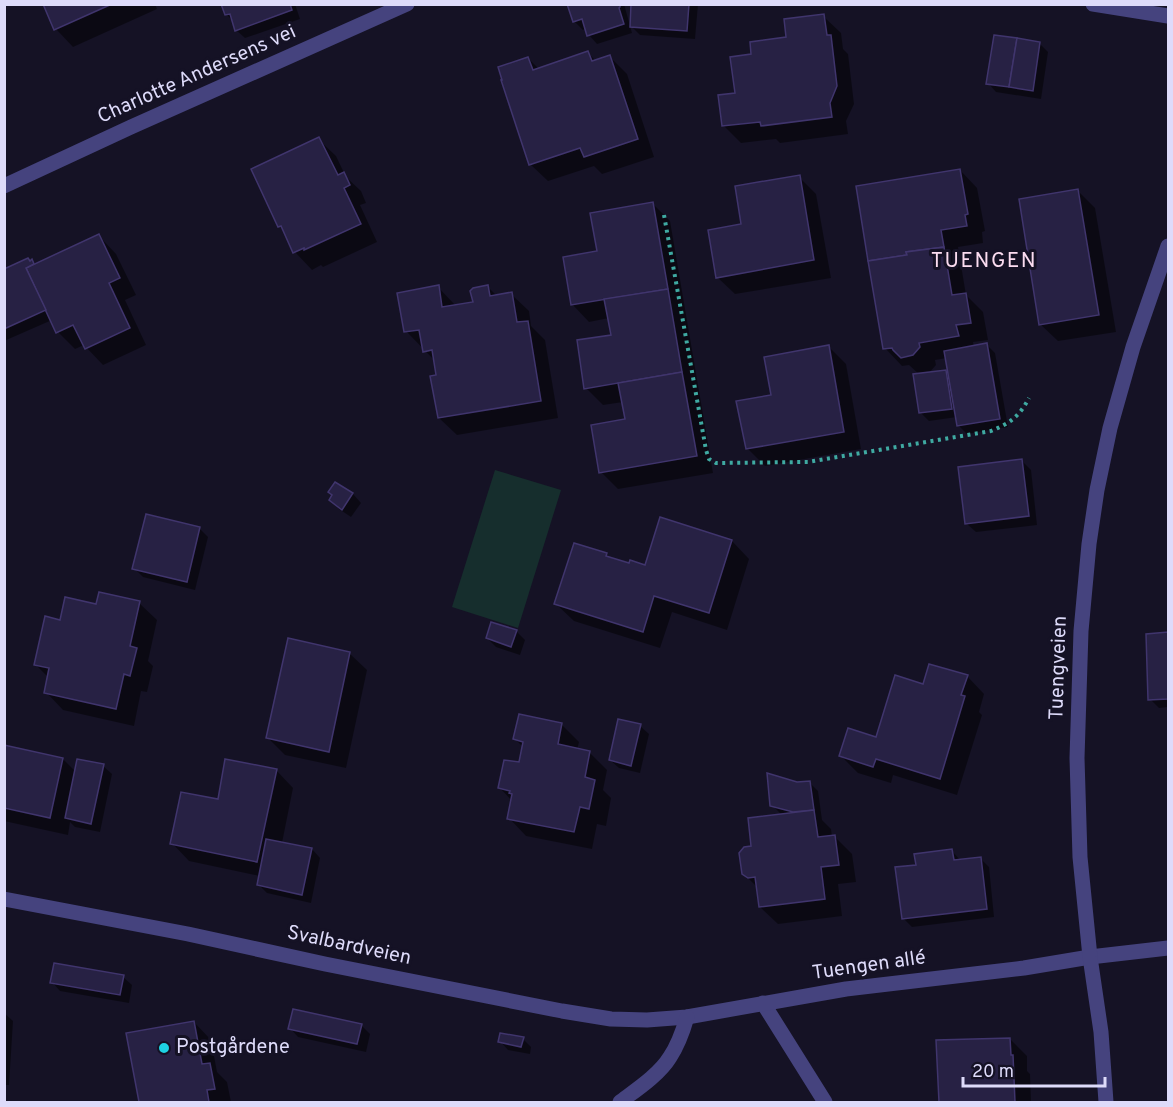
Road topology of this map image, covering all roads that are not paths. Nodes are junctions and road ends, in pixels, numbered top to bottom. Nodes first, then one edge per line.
1 (407, 4) edge
2 (1093, 4) edge
3 (1168, 16) edge
4 (4, 186) edge
5 (1168, 246) edge
6 (4, 899) edge
7 (1168, 948) edge
8 (1090, 957) junction
9 (763, 1003) junction
10 (687, 1017) junction
11 (620, 1102) edge
12 (825, 1102) edge
13 (1106, 1102) edge

1 - 4 street, Charlotte Andersens vei
2 - 3 street
5 - 8 street, Tuengveien
6 - 10 street, Svalbardveien
7 - 8 street, Tuengen allé
8 - 9 street, Tuengen allé
8 - 13 street, Tuengveien
9 - 10 street, Tuengen allé
9 - 12 street
10 - 11 street

